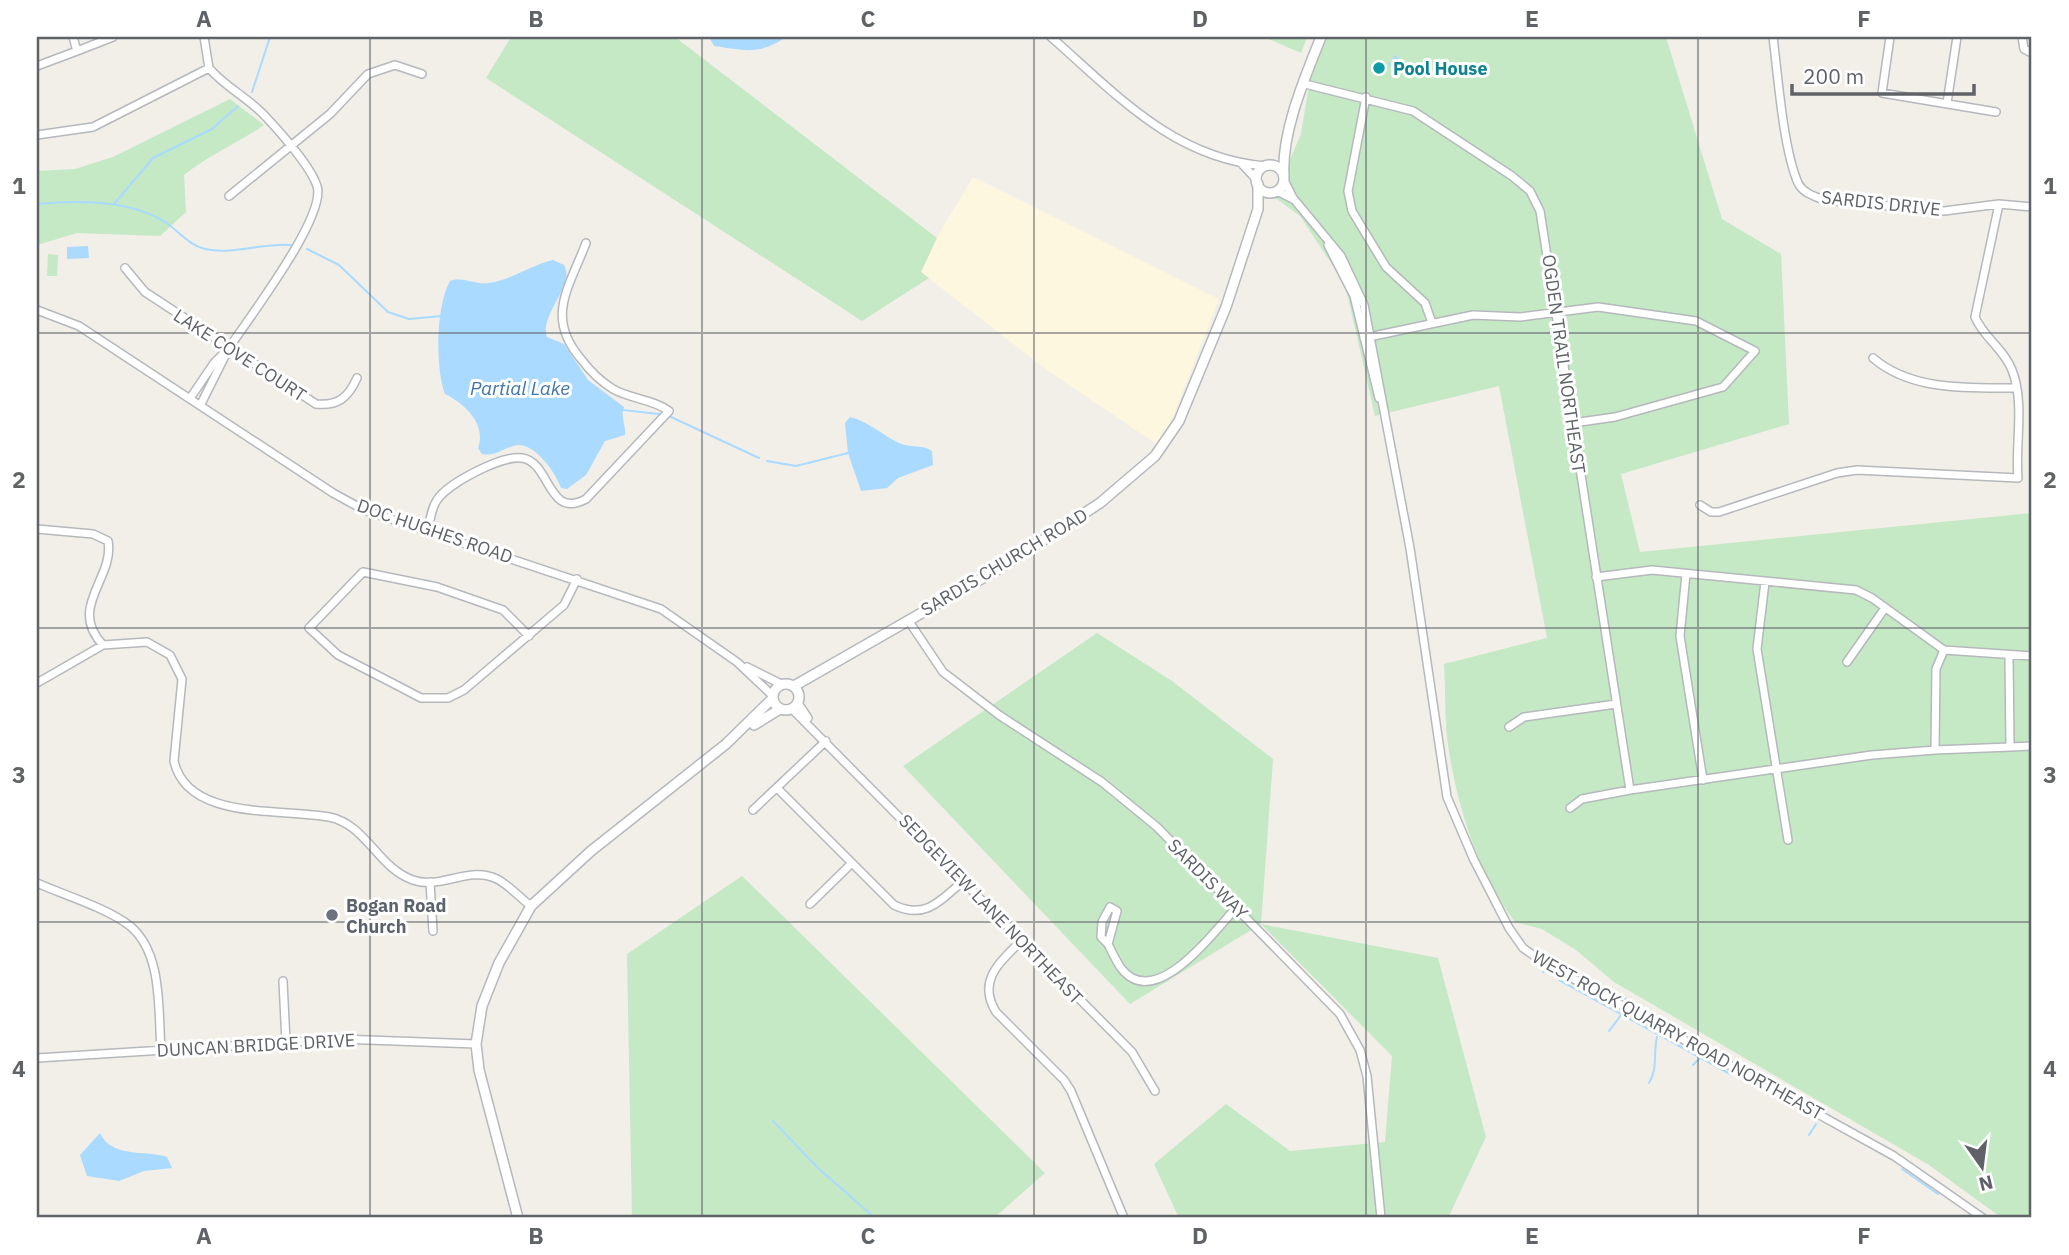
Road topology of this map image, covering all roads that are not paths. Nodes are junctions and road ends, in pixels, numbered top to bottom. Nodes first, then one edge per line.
1 (73, 37) edge
2 (114, 37) edge
3 (204, 37) edge
4 (1051, 37) edge
5 (1321, 37) edge
6 (1773, 37) edge
7 (1890, 37) edge
8 (1956, 37) edge
9 (2022, 37) edge
10 (77, 51) junction
11 (2032, 53) edge
12 (37, 66) edge
13 (209, 68) junction
14 (422, 74) dead end
15 (1305, 84) junction
16 (1366, 97) junction
17 (1947, 103) junction
18 (1996, 112) dead end
19 (37, 135) edge
20 (289, 146) junction
21 (1284, 150) junction
22 (1242, 164) junction
23 (1268, 166) junction
24 (1284, 178) junction
25 (1257, 182) junction
26 (1275, 192) junction
27 (229, 196) dead end
28 (1299, 204) junction
29 (1999, 204) junction
30 (2032, 207) edge
31 (1258, 209) junction
32 (586, 243) dead end
33 (125, 268) dead end
34 (37, 310) edge
35 (1556, 311) junction
36 (1432, 323) junction
37 (1368, 337) junction
38 (229, 348) junction
39 (1872, 358) dead end
40 (357, 378) dead end
41 (2016, 388) junction
42 (191, 397) junction
43 (201, 404) junction
44 (1573, 423) junction
45 (1700, 505) dead end
46 (37, 529) edge
47 (428, 531) junction
48 (1686, 573) junction
49 (1596, 577) junction
50 (578, 579) junction
51 (1765, 582) junction
52 (1885, 608) junction
53 (908, 620) junction
54 (529, 636) junction
55 (103, 645) junction
56 (1944, 650) junction
57 (2009, 655) junction
58 (2032, 656) edge
59 (737, 662) junction
60 (1847, 663) dead end
61 (37, 683) edge
62 (781, 684) junction
63 (772, 697) junction
64 (796, 698) junction
65 (1616, 704) junction
66 (780, 709) junction
67 (1509, 726) dead end
68 (826, 741) junction
69 (726, 744) junction
70 (2032, 746) edge
71 (2010, 747) junction
72 (1935, 750) junction
73 (1775, 770) junction
74 (1703, 780) junction
75 (777, 788) junction
76 (1630, 790) junction
77 (1570, 808) dead end
78 (753, 810) dead end
79 (1788, 840) dead end
80 (852, 863) junction
81 (963, 881) junction
82 (430, 882) junction
83 (37, 883) edge
84 (810, 904) dead end
85 (531, 906) junction
86 (1236, 908) junction
87 (433, 930) dead end
88 (1021, 941) junction
89 (1108, 944) dead end
90 (283, 981) dead end
91 (286, 1042) junction
92 (476, 1044) junction
93 (161, 1049) junction
94 (37, 1058) edge
95 (1156, 1091) dead end
96 (518, 1218) edge
97 (1124, 1218) edge
98 (1381, 1218) edge
99 (1983, 1218) edge

1 - 10 street
2 - 10 street
3 - 13 street
4 - 22 street
5 - 15 street
6 - 29 street, SARDIS DRIVE
7 - 17 street
8 - 17 street
9 - 11 street
10 - 12 street
13 - 19 street
13 - 20 street
14 - 20 street
15 - 16 street, OGDEN TRAIL NORTHEAST
15 - 21 street
16 - 35 street, OGDEN TRAIL NORTHEAST
16 - 36 street
17 - 18 street
20 - 27 street
20 - 38 street
21 - 23 street
21 - 24 street
22 - 23 street
22 - 25 street
23 - 24 street
23 - 25 street
24 - 26 street
24 - 28 street, WEST ROCK QUARRY ROAD NORTHEAST
25 - 26 street
25 - 31 street, SARDIS CHURCH ROAD
26 - 28 street, WEST ROCK QUARRY ROAD NORTHEAST
26 - 31 street, SARDIS CHURCH ROAD
28 - 37 street, WEST ROCK QUARRY ROAD NORTHEAST
29 - 30 street, SARDIS DRIVE
29 - 41 street
31 - 53 street, SARDIS CHURCH ROAD
32 - 47 street
33 - 38 street, LAKE COVE COURT
34 - 42 street, DOC HUGHES ROAD
35 - 36 street
35 - 44 street, OGDEN TRAIL NORTHEAST
35 - 44 street
36 - 37 street
37 - 99 street, WEST ROCK QUARRY ROAD NORTHEAST
38 - 40 street, LAKE COVE COURT
38 - 42 street
38 - 43 street
39 - 41 street
41 - 45 street
42 - 43 street, DOC HUGHES ROAD
43 - 47 street, DOC HUGHES ROAD
44 - 49 street, OGDEN TRAIL NORTHEAST
46 - 55 street
47 - 50 street, DOC HUGHES ROAD
48 - 49 street
48 - 51 street
48 - 74 street
49 - 65 street, OGDEN TRAIL NORTHEAST
50 - 54 street
50 - 59 street, DOC HUGHES ROAD
51 - 52 street
51 - 73 street
52 - 56 street
52 - 60 street
53 - 64 street, SARDIS CHURCH ROAD
53 - 86 street, SARDIS WAY
54 - 54 street
55 - 61 street
55 - 82 street
56 - 57 street
56 - 72 street
57 - 58 street
57 - 71 street
59 - 62 street, DOC HUGHES ROAD
59 - 63 street, DOC HUGHES ROAD
62 - 63 street
62 - 64 street
63 - 66 street
63 - 69 street
64 - 66 street
64 - 68 street, SEDGEVIEW LANE NORTHEAST
65 - 67 street
65 - 76 street, OGDEN TRAIL NORTHEAST
66 - 69 street
68 - 75 street
68 - 81 street, SEDGEVIEW LANE NORTHEAST
69 - 85 street
70 - 71 street
71 - 72 street
72 - 73 street
73 - 74 street
73 - 79 street
74 - 76 street
75 - 78 street
75 - 80 street
76 - 77 street
80 - 81 street
80 - 84 street
81 - 88 street, SEDGEVIEW LANE NORTHEAST
82 - 85 street
82 - 87 street
83 - 93 street
85 - 92 street
86 - 89 street
86 - 98 street, SARDIS WAY
88 - 95 street, SEDGEVIEW LANE NORTHEAST
88 - 97 street
90 - 91 street
91 - 92 street, DUNCAN BRIDGE DRIVE
91 - 93 street, DUNCAN BRIDGE DRIVE
92 - 96 street
93 - 94 street, DUNCAN BRIDGE DRIVE

